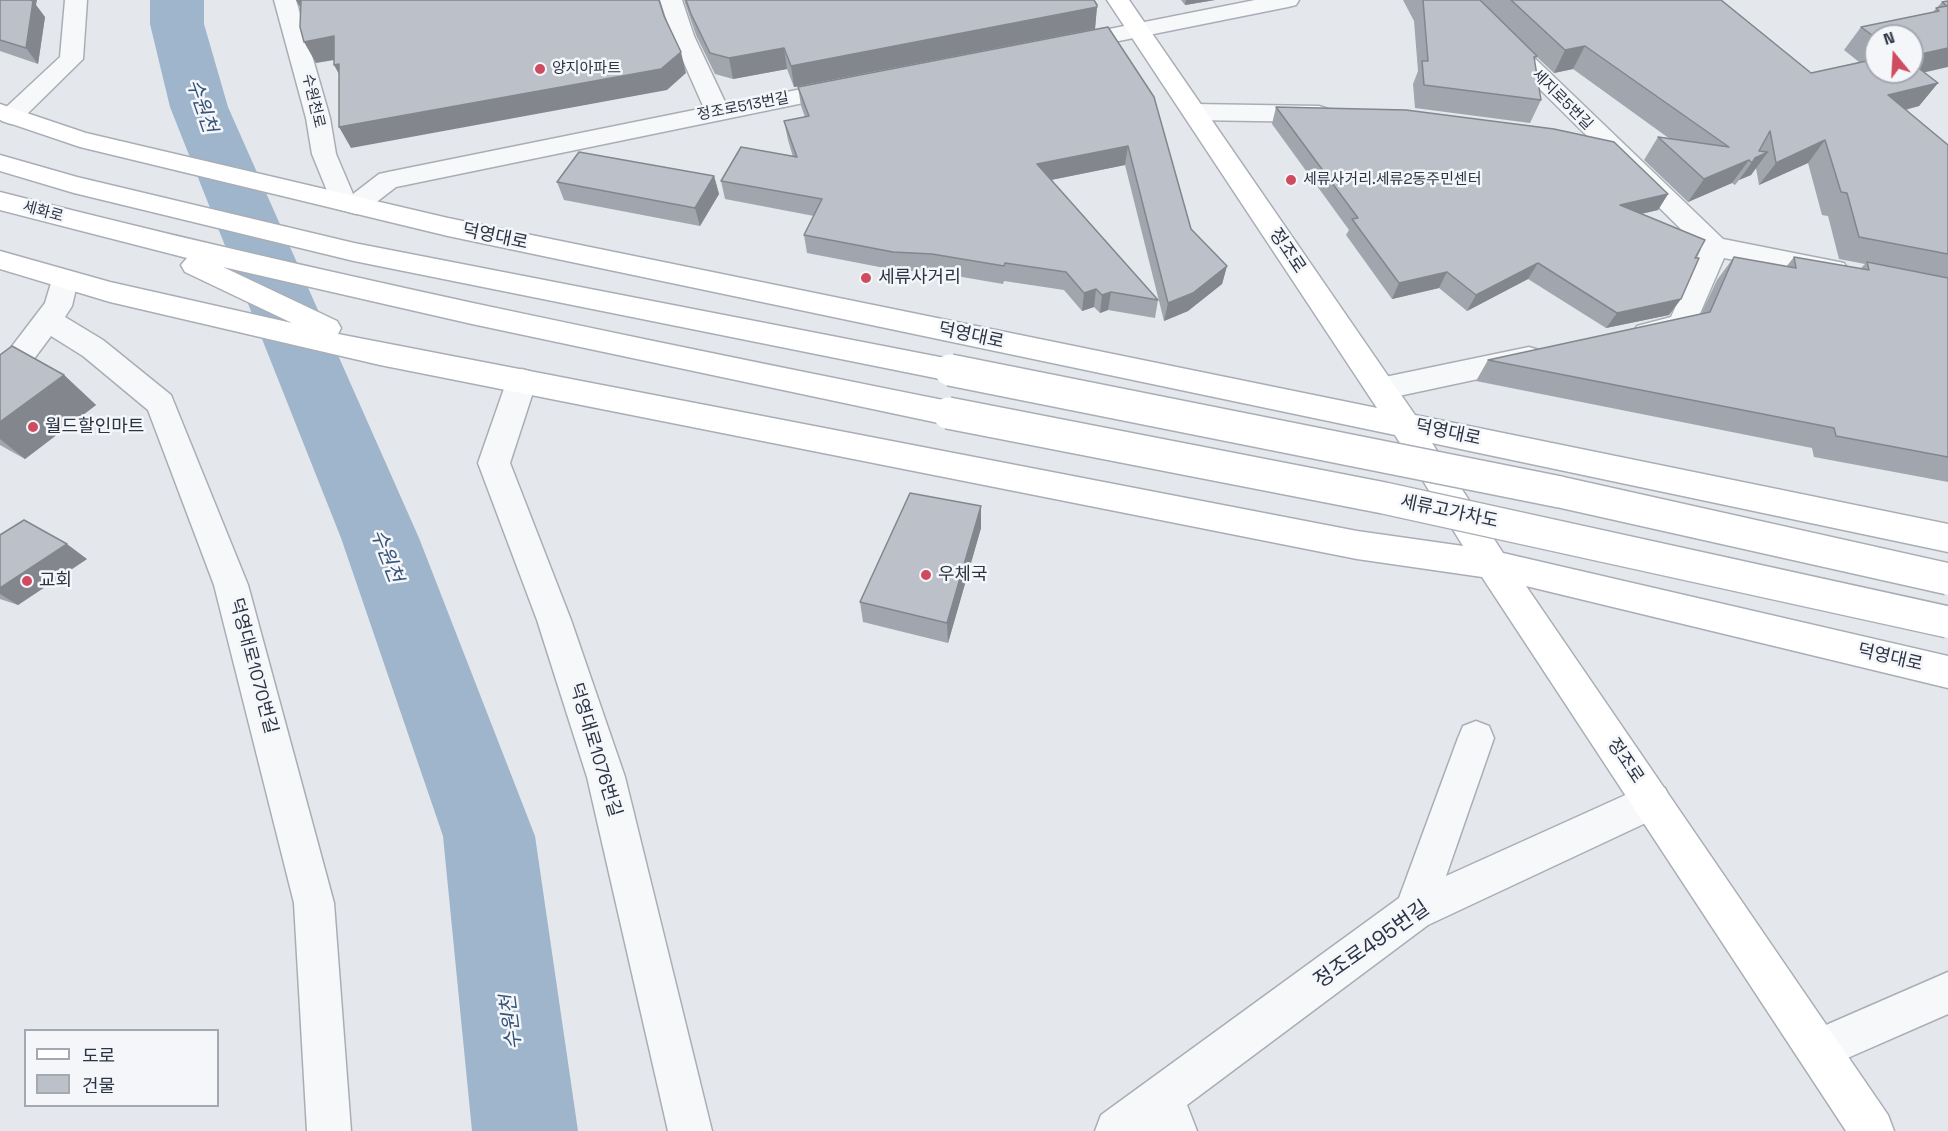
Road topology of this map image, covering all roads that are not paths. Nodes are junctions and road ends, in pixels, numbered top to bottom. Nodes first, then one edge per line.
1 (76, 0) edge
2 (285, 0) edge
3 (671, 0) edge
4 (1118, 0) edge
5 (1288, 0) edge
6 (1461, 0) edge
7 (1138, 31) junction
8 (1045, 49) edge
9 (870, 82) edge
10 (718, 112) junction
11 (1194, 112) junction
12 (6, 114) edge
13 (1343, 115) edge
14 (1568, 140) edge
15 (1612, 149) junction
16 (0, 163) edge
17 (0, 201) edge
18 (345, 217) junction
19 (139, 238) junction
20 (1715, 247) junction
21 (0, 260) edge
22 (1855, 274) edge
23 (64, 280) junction
24 (48, 320) junction
25 (1624, 338) edge
26 (0, 344) edge
27 (1554, 353) edge
28 (380, 354) junction
29 (522, 380) junction
30 (0, 383) edge
31 (1380, 389) junction
32 (1404, 424) junction
33 (1948, 538) edge
34 (1492, 564) junction
35 (1948, 579) edge
36 (1948, 621) edge
37 (1948, 672) edge
38 (1476, 738) dead end
39 (1652, 801) junction
40 (1414, 910) junction
41 (1948, 993) edge
42 (1818, 1050) junction
43 (1169, 1115) edge
44 (329, 1131) edge
45 (690, 1131) edge
46 (1117, 1131) edge
47 (1872, 1131) edge

1 - 12 street
2 - 18 street, 수원천로
3 - 10 street
4 - 7 main road, 정조로
5 - 7 street
6 - 15 street, 세지로5번길
7 - 8 street
7 - 11 main road, 정조로
9 - 10 street, 정조로513번길
10 - 18 street, 정조로513번길
11 - 13 street
11 - 31 main road, 정조로
12 - 18 main road
14 - 15 street, 세지로5번길
15 - 20 street, 세지로5번길
16 - 18 main road, 세화로
17 - 19 main road, 세화로
18 - 32 main road, 덕영대로
18 - 35 main road, bridge
19 - 28 main road
19 - 36 main road, 세류고가차도, bridge
20 - 22 street
20 - 25 street
21 - 23 main road, 덕영대로
23 - 24 street
23 - 28 main road, 덕영대로
24 - 26 street
24 - 30 street
24 - 44 street, 덕영대로1070번길
27 - 31 street
28 - 29 main road, 덕영대로
29 - 34 main road, 덕영대로
29 - 45 street, 덕영대로1076번길
31 - 32 main road, 정조로
32 - 33 main road, 덕영대로
32 - 34 main road, 정조로
34 - 37 main road, 덕영대로
34 - 39 main road, 정조로
38 - 40 street
39 - 40 street, 정조로495번길
39 - 42 main road, 정조로
40 - 43 street, 정조로495번길
41 - 42 street
42 - 47 main road, 정조로
43 - 46 street, 정조로495번길

